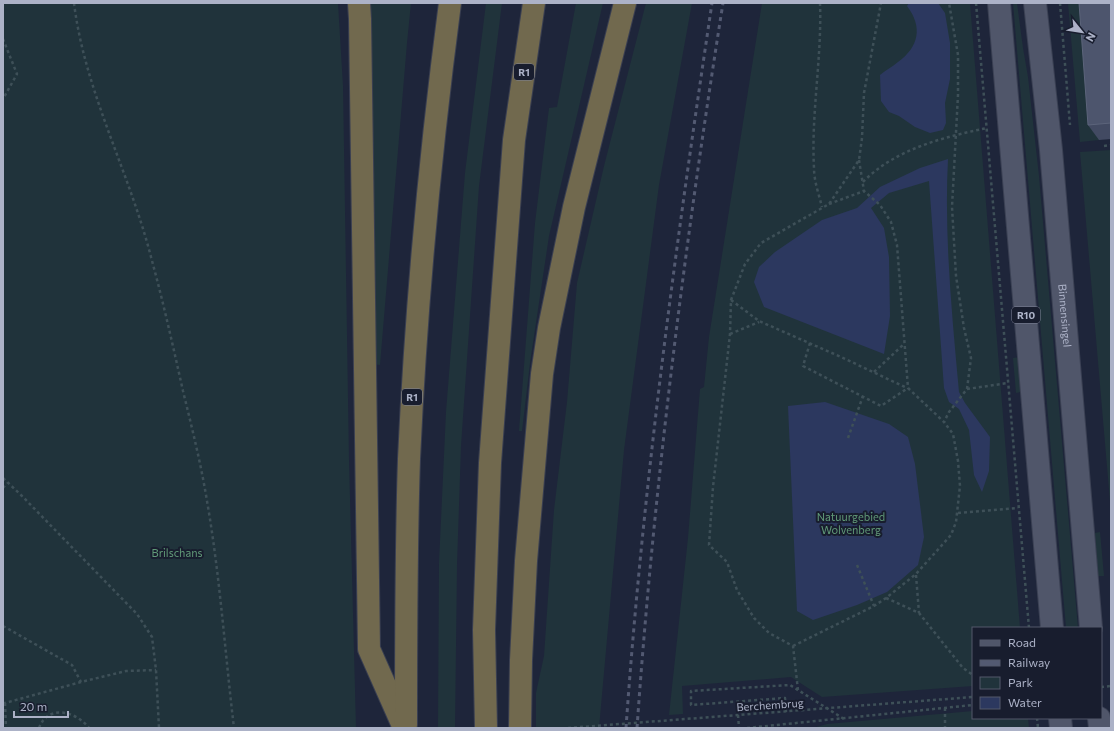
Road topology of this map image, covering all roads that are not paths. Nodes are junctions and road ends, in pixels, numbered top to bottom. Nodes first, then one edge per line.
1 (359, 3) edge
2 (450, 3) edge
3 (534, 3) edge
4 (625, 3) edge
5 (999, 3) edge
6 (1035, 3) edge
7 (1052, 627) edge
8 (1091, 627) edge
9 (405, 728) edge
10 (486, 728) edge
11 (520, 728) edge

1 - 9 highway
2 - 9 highway, R1
3 - 10 highway, R1
4 - 11 highway
5 - 7 main road, R10
6 - 8 main road, Binnensingel

